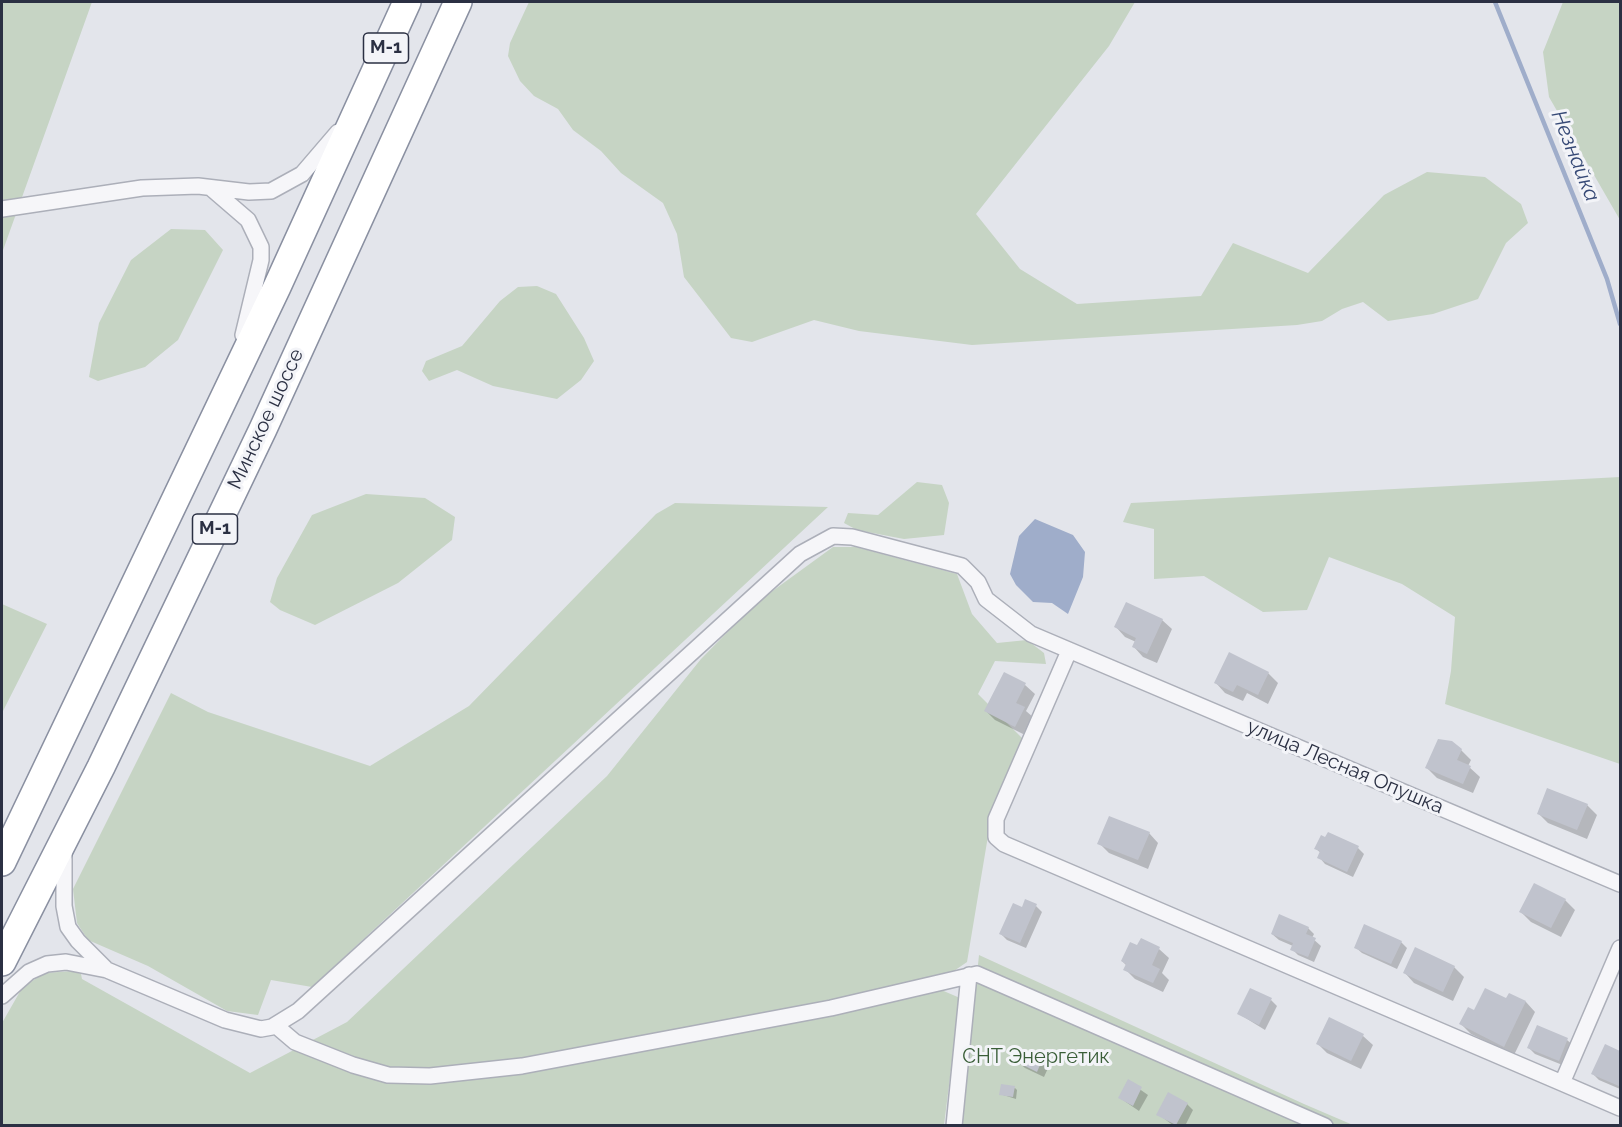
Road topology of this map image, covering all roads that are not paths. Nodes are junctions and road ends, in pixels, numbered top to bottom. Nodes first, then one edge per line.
1 (407, 2) edge
2 (459, 2) edge
3 (364, 94) junction
4 (212, 189) junction
5 (2, 209) edge
6 (236, 373) junction
7 (1069, 651) junction
8 (64, 839) junction
9 (2, 862) edge
10 (1620, 884) edge
11 (1620, 948) edge
12 (2, 962) edge
13 (107, 970) junction
14 (969, 975) junction
15 (2, 996) edge
16 (275, 1025) junction
17 (1562, 1083) junction
18 (1620, 1108) edge
19 (954, 1125) edge
20 (1325, 1125) edge

1 - 3 highway, М-1
2 - 8 highway, Минское шоссе / М-1
3 - 4 street
3 - 6 highway, М-1
4 - 5 street
4 - 6 street
6 - 9 highway, М-1
7 - 10 street, улица Лесная Опушка
7 - 16 street, улица Лесная Опушка
7 - 17 street
8 - 12 highway, Минское шоссе / М-1
8 - 13 street
11 - 17 street
13 - 15 street
13 - 16 street
14 - 16 street
14 - 19 street
14 - 20 street
17 - 18 street

